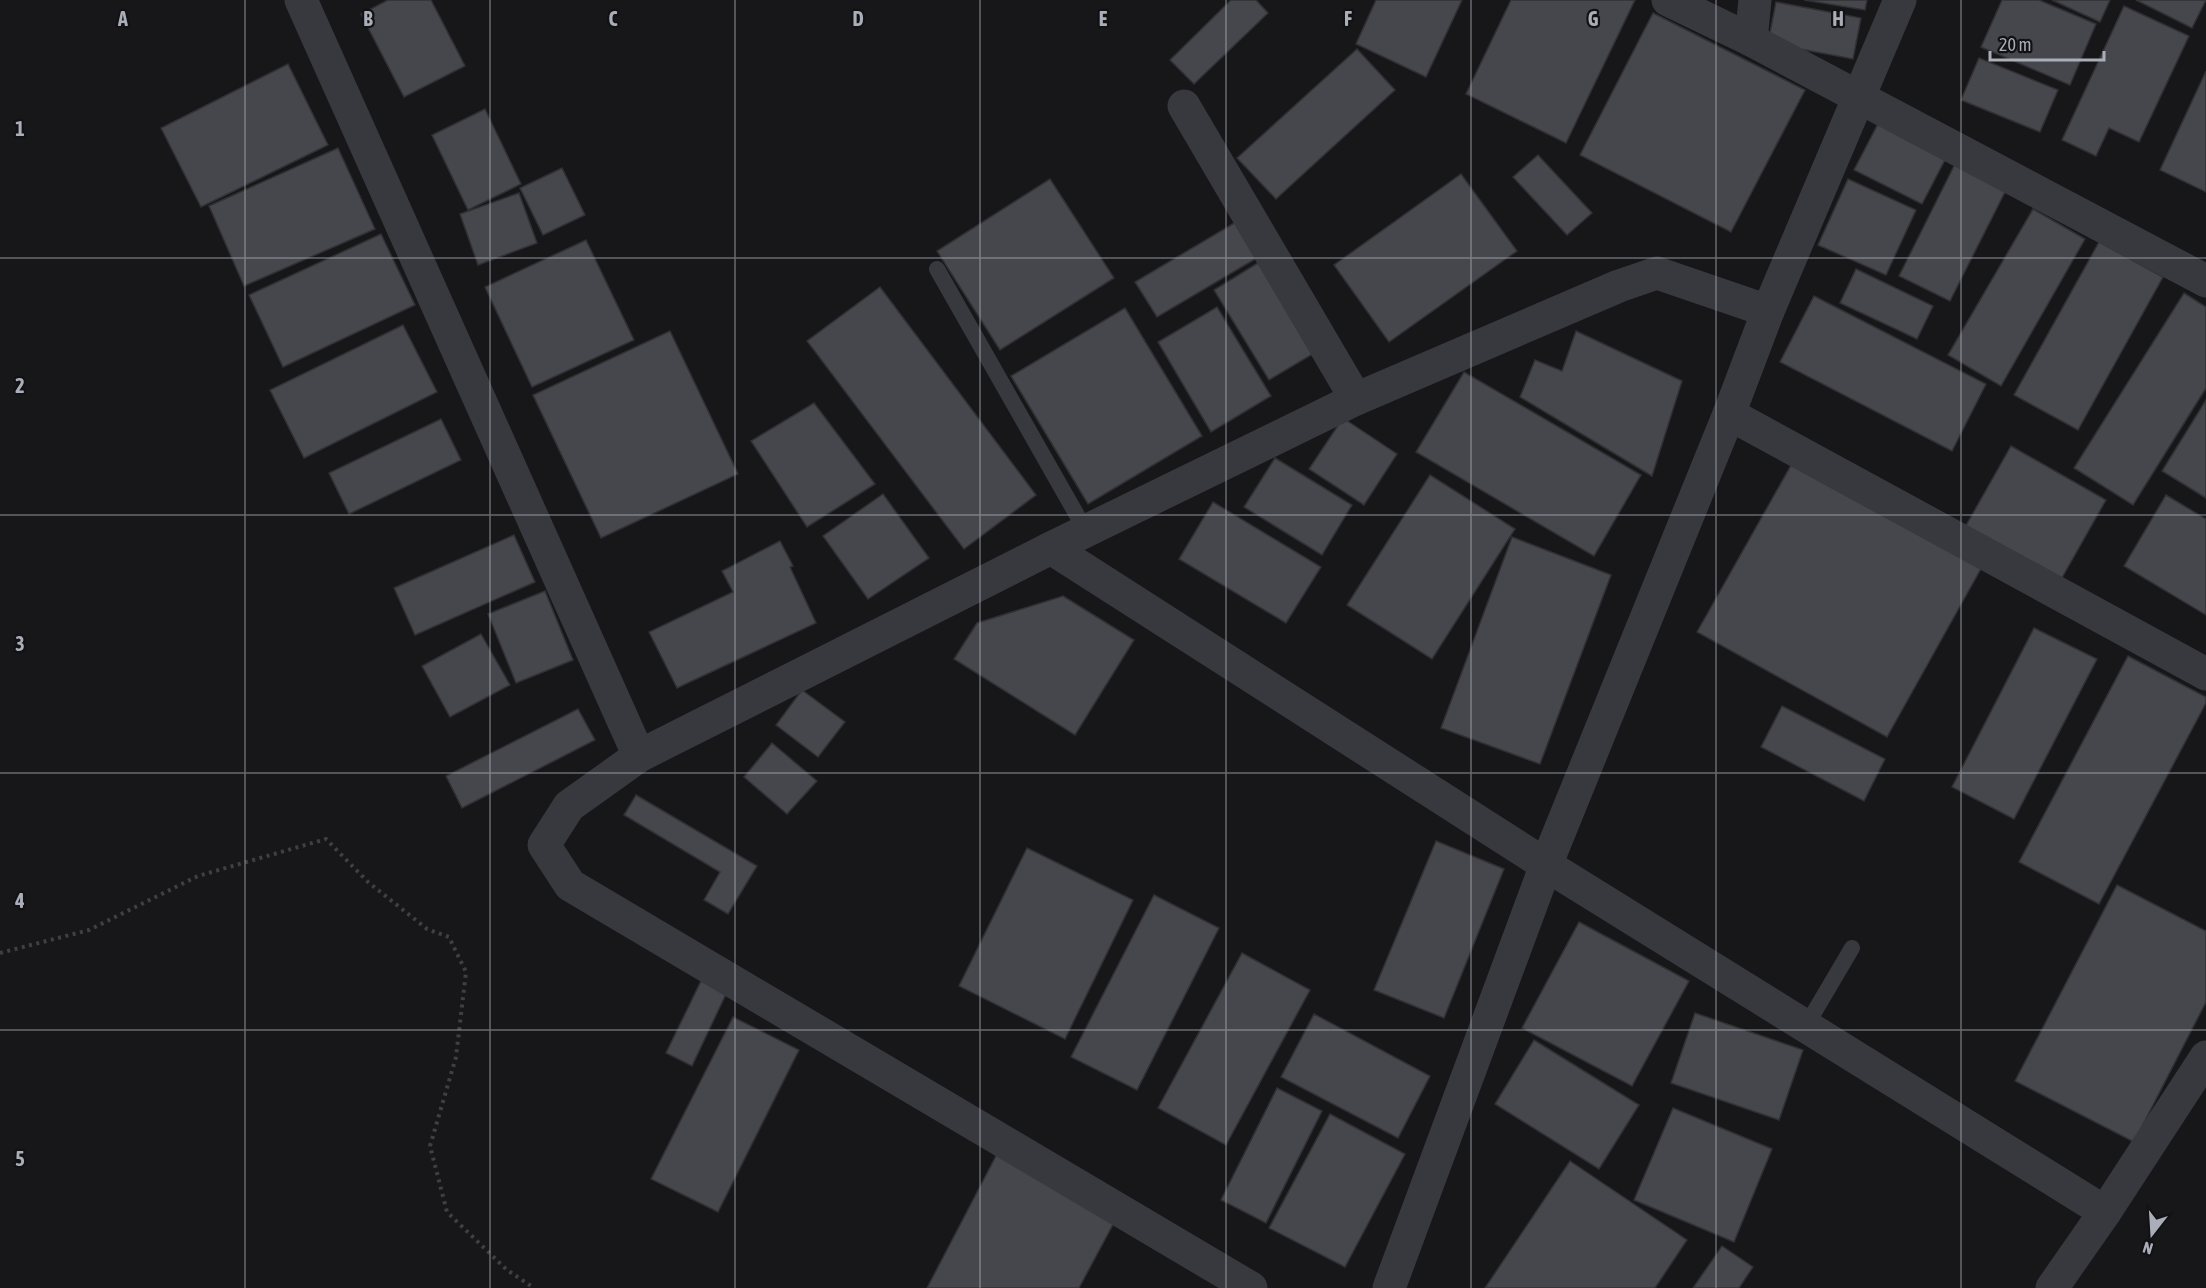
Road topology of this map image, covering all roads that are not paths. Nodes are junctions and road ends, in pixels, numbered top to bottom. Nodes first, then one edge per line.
1 (301, 0) edge
2 (1668, 0) edge
3 (1755, 0) edge
4 (1900, 0) edge
5 (1751, 40) junction
6 (1859, 96) junction
7 (1184, 106) dead end
8 (937, 269) dead end
9 (2206, 280) edge
10 (1768, 311) junction
11 (1356, 399) junction
12 (1729, 414) junction
13 (1086, 531) junction
14 (1051, 548) junction
15 (2206, 674) edge
16 (639, 756) junction
17 (1546, 865) junction
18 (1852, 948) dead end
19 (1806, 1026) junction
20 (2206, 1057) edge
21 (2105, 1212) junction
22 (1251, 1288) edge
23 (1389, 1288) edge
24 (2052, 1288) edge

1 - 16 street
2 - 5 street
3 - 5 street
4 - 6 street
5 - 6 street
6 - 9 street
6 - 10 street
7 - 11 street
8 - 13 lane
10 - 11 street
10 - 12 street
11 - 13 street
12 - 15 street
12 - 17 street
13 - 14 street
14 - 16 street
14 - 17 street
16 - 22 street
17 - 19 street
17 - 23 street
18 - 19 lane
19 - 21 street
20 - 21 street
21 - 24 street

